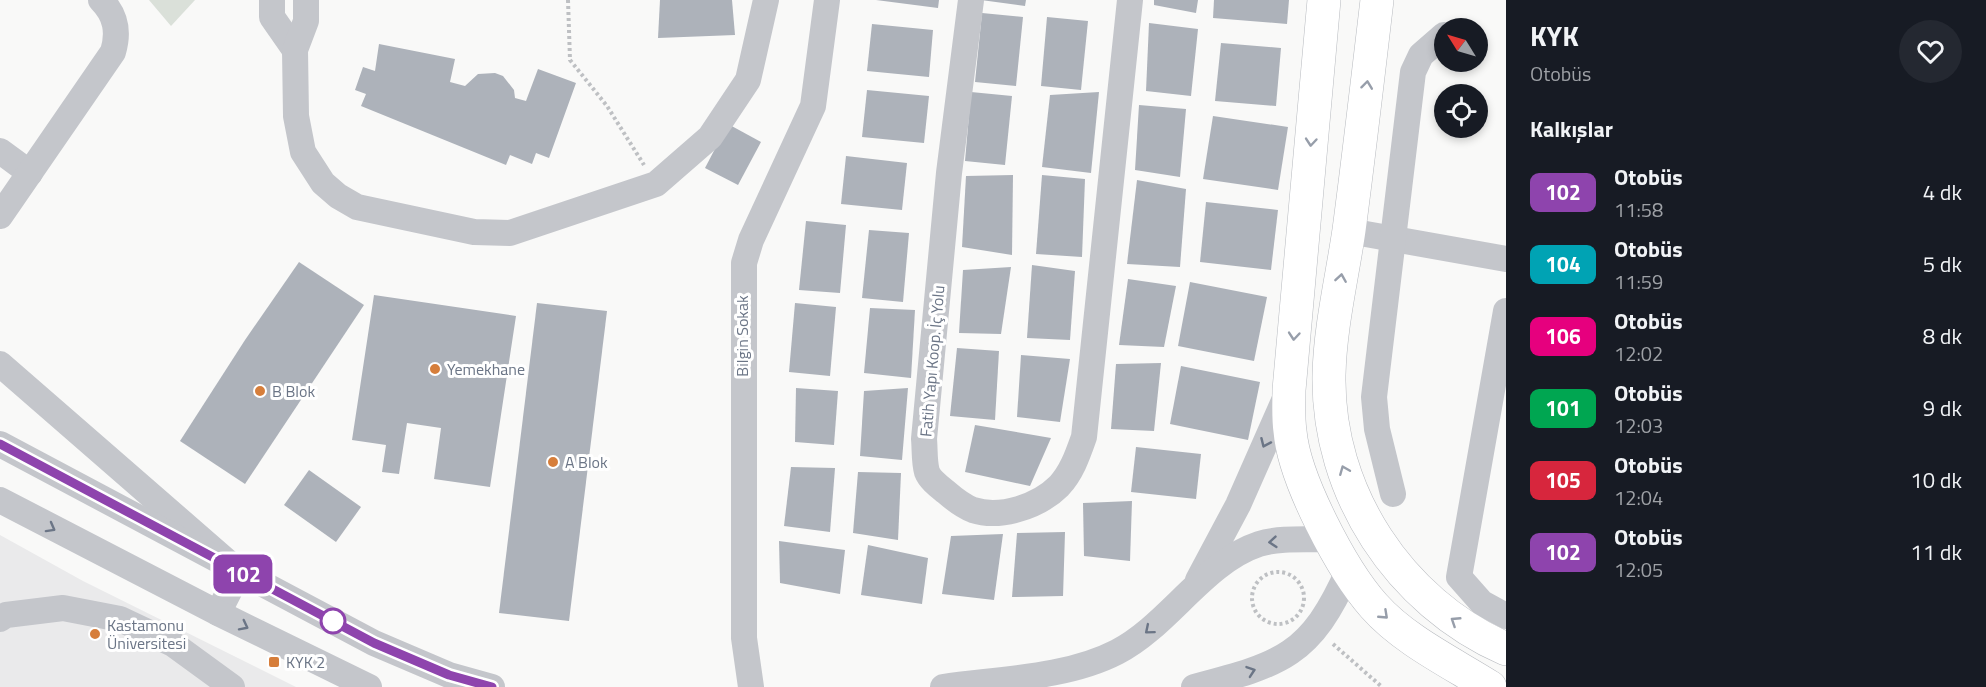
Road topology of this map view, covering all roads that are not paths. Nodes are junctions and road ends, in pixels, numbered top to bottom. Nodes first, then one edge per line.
1 (101, 0) edge
2 (272, 0) edge
3 (306, 0) edge
4 (766, 0) edge
5 (827, 0) edge
6 (971, 0) edge
7 (1130, 0) edge
8 (1324, 0) edge
9 (1377, 0) edge
10 (1434, 43) edge
11 (295, 50) junction
12 (0, 151) edge
13 (30, 173) junction
14 (3, 214) edge
15 (1349, 231) junction
16 (1391, 238) junction
17 (1506, 259) edge
18 (1506, 311) edge
19 (0, 364) edge
20 (1289, 390) junction
21 (0, 444) edge
22 (1393, 494) dead end
23 (0, 500) edge
24 (1376, 537) junction
25 (1332, 539) junction
26 (1349, 569) junction
27 (239, 572) junction
28 (1192, 590) junction
29 (218, 613) junction
30 (1506, 616) edge
31 (0, 619) edge
32 (1506, 649) edge
33 (232, 687) edge
34 (369, 687) edge
35 (492, 687) edge
36 (751, 687) edge
37 (943, 687) edge
38 (1194, 687) edge
39 (1490, 687) edge

1 - 13 street
2 - 11 street
3 - 11 street
4 - 11 street
5 - 36 street, Bilgin Sokak
6 - 7 street, Fatih Yapı Koop. İç Yolu
8 -> 20 main road
15 -> 9 main road
10 - 16 street
12 - 13 street
13 - 14 street
15 - 16 street
24 -> 15 main road
16 - 17 street
16 - 22 street
18 - 30 street
19 - 27 street
20 - 25 main road
20 -> 28 street
21 - 27 street
23 -> 29 street
24 - 25 main road
24 - 26 main road
32 -> 24 main road
25 - 26 main road
25 -> 28 street
38 -> 26 street
26 -> 39 main road
27 - 29 street
27 - 35 street
28 -> 37 street
29 -> 34 street
31 - 33 street

